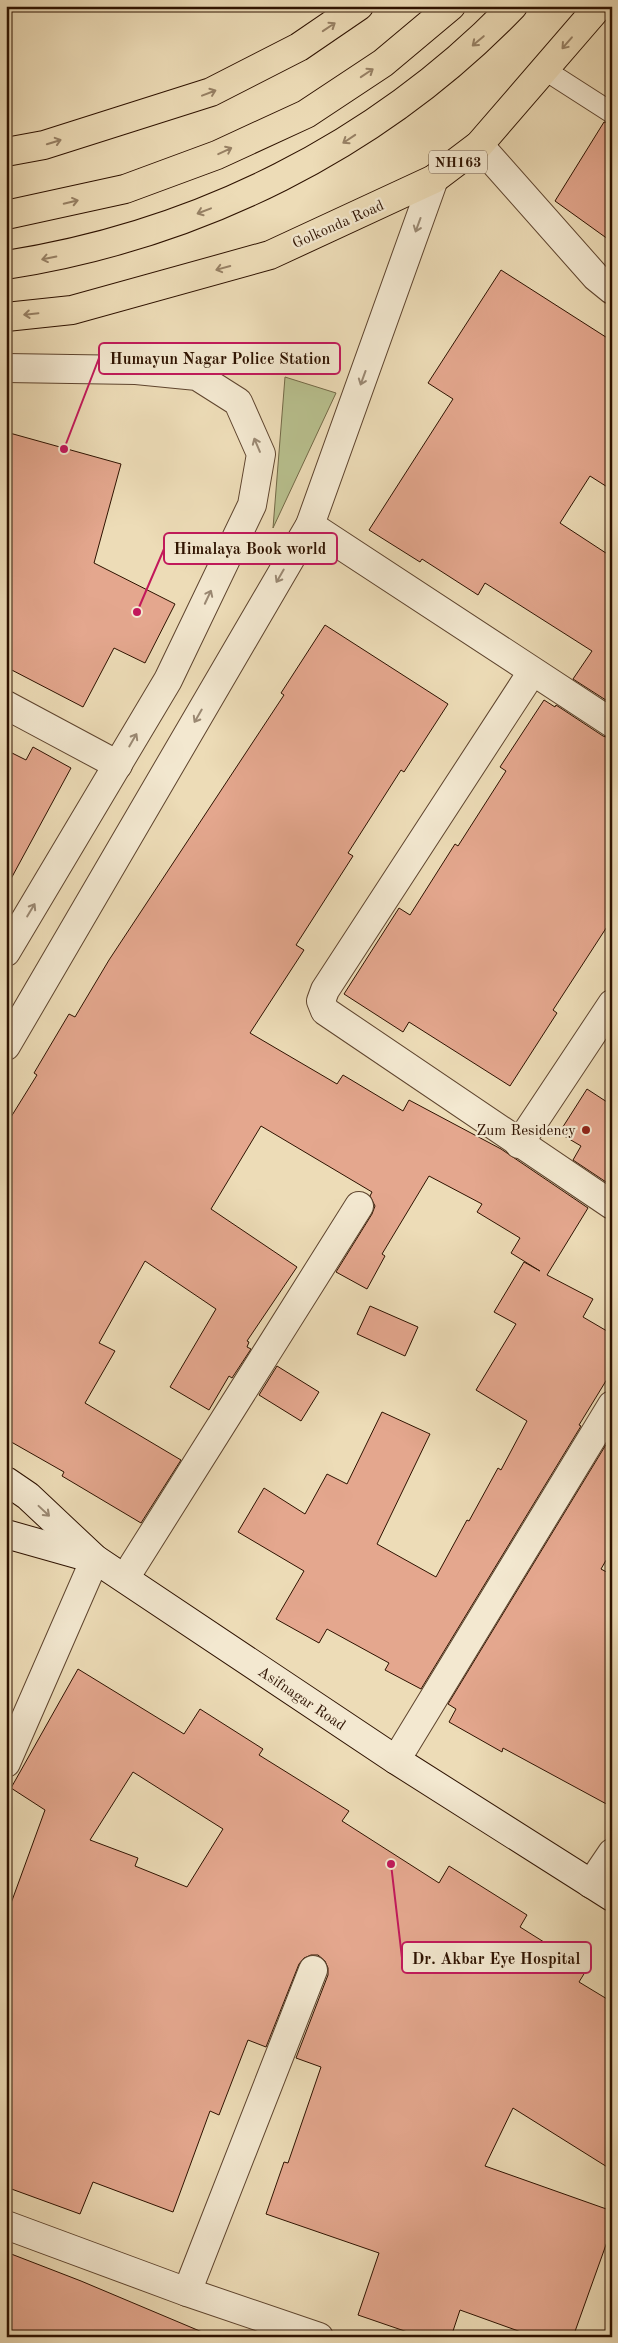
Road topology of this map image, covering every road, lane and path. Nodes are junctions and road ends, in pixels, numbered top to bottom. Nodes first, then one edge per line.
1 (360, 6) edge
2 (451, 6) edge
3 (513, 6) edge
4 (599, 6) edge
5 (545, 70) junction
6 (612, 113) edge
7 (479, 145) junction
8 (6, 152) edge
9 (434, 179) junction
10 (6, 215) edge
11 (6, 264) edge
12 (612, 290) edge
13 (6, 317) edge
14 (6, 368) edge
15 (310, 525) junction
16 (532, 672) junction
17 (6, 705) edge
18 (612, 723) edge
19 (118, 765) junction
20 (6, 952) edge
21 (612, 1004) edge
22 (6, 1046) edge
23 (519, 1144) junction
24 (612, 1205) edge
25 (358, 1206) dead end
26 (612, 1406) edge
27 (6, 1480) edge
28 (6, 1534) edge
29 (95, 1559) junction
30 (125, 1578) junction
31 (396, 1760) junction
32 (6, 1763) edge
33 (612, 1853) edge
34 (602, 1890) edge
35 (313, 1970) dead end
36 (6, 2225) edge
37 (187, 2292) junction
38 (319, 2337) edge

8 -> 1 highway
10 -> 2 highway
3 -> 11 highway
4 -> 5 highway, Golkonda Road / NH163
5 - 6 lane
5 - 7 highway, Golkonda Road / NH163
7 - 9 highway, Golkonda Road / NH163
7 - 12 street
9 -> 13 highway, Golkonda Road / NH163
9 -> 15 street
19 -> 14 street
15 - 16 street
15 -> 22 street
16 - 18 street
16 - 23 street
17 - 19 street
20 -> 19 street
21 - 23 street
23 - 24 street
25 - 30 street
26 - 31 street
27 -> 29 street, Asifnagar Road
28 - 29 street
29 - 30 street, Asifnagar Road
29 - 32 street
30 - 31 street, Asifnagar Road
31 - 34 street, Asifnagar Road
33 - 34 street
35 - 37 street
36 - 37 street
37 - 38 street

